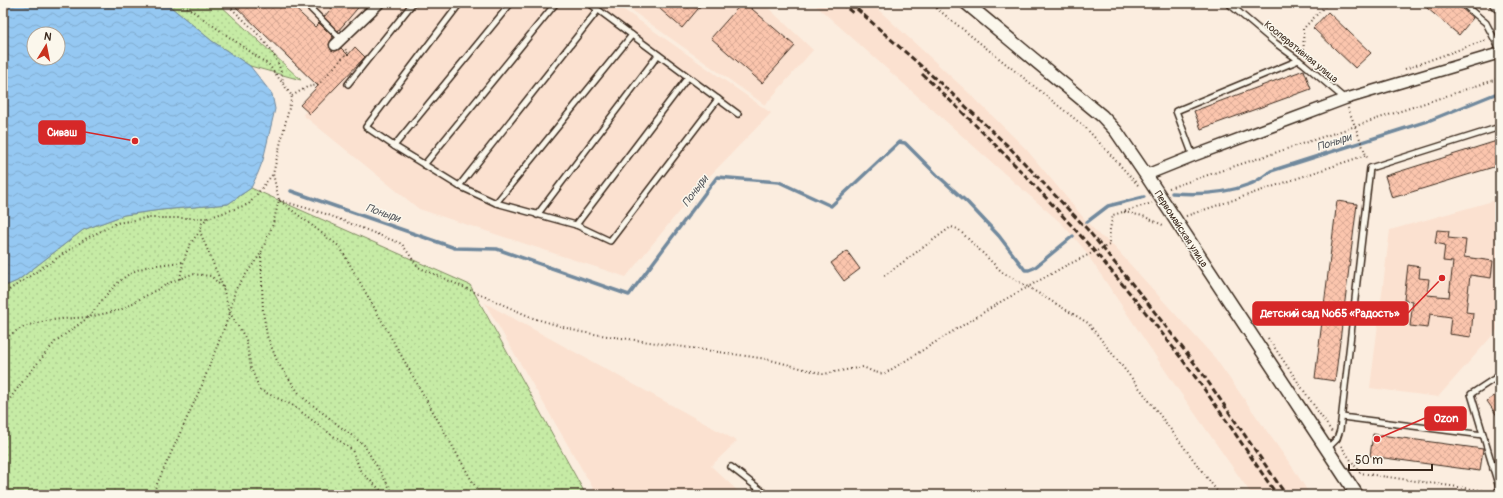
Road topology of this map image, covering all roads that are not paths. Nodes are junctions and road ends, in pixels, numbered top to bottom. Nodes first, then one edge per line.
1 (379, 3) edge
2 (413, 3) edge
3 (460, 3) edge
4 (511, 3) edge
5 (556, 3) edge
6 (589, 3) edge
7 (966, 3) edge
8 (1228, 3) edge
9 (1462, 3) edge
10 (1497, 3) edge
11 (1500, 6) edge
12 (311, 9) dead end
13 (598, 10) junction
14 (632, 35) junction
15 (338, 42) joint
16 (1500, 51) edge
17 (658, 55) junction
18 (1299, 60) junction
19 (688, 77) junction
20 (348, 84) dead end
21 (718, 99) junction
22 (1345, 99) junction
23 (738, 114) dead end
24 (1500, 127) edge
25 (394, 146) junction
26 (1193, 156) junction
27 (424, 165) junction
28 (1146, 175) junction
29 (459, 186) junction
30 (496, 203) junction
31 (537, 215) junction
32 (576, 225) junction
33 (1500, 374) edge
34 (1342, 416) junction
35 (1483, 435) junction
36 (1326, 449) junction
37 (1500, 464) edge
38 (731, 467) dead end
39 (1493, 469) junction
40 (1500, 492) edge
41 (1358, 494) edge
42 (767, 495) edge

1 - 15 street
2 - 20 lane
3 - 25 lane
4 - 25 lane
5 - 27 lane
6 - 13 lane
7 - 28 street, Первомайская улица
8 - 18 lane, Кооперативная улица
9 - 16 lane
10 - 11 main road
12 - 15 lane
13 - 14 lane
13 - 29 lane
14 - 17 lane
14 - 30 lane
16 - 22 street
17 - 19 lane
17 - 31 lane
18 - 22 lane, Кооперативная улица
18 - 26 lane
19 - 21 lane
19 - 32 lane
21 - 23 lane
21 - 32 lane
22 - 26 street
24 - 34 lane
25 - 27 lane
26 - 28 street
27 - 29 lane
28 - 36 street, Первомайская улица
29 - 30 lane
30 - 31 lane
31 - 32 lane
33 - 35 lane
34 - 35 lane
34 - 36 lane
35 - 39 lane
36 - 41 street, Первомайская улица
37 - 39 lane
38 - 42 lane
39 - 40 lane

